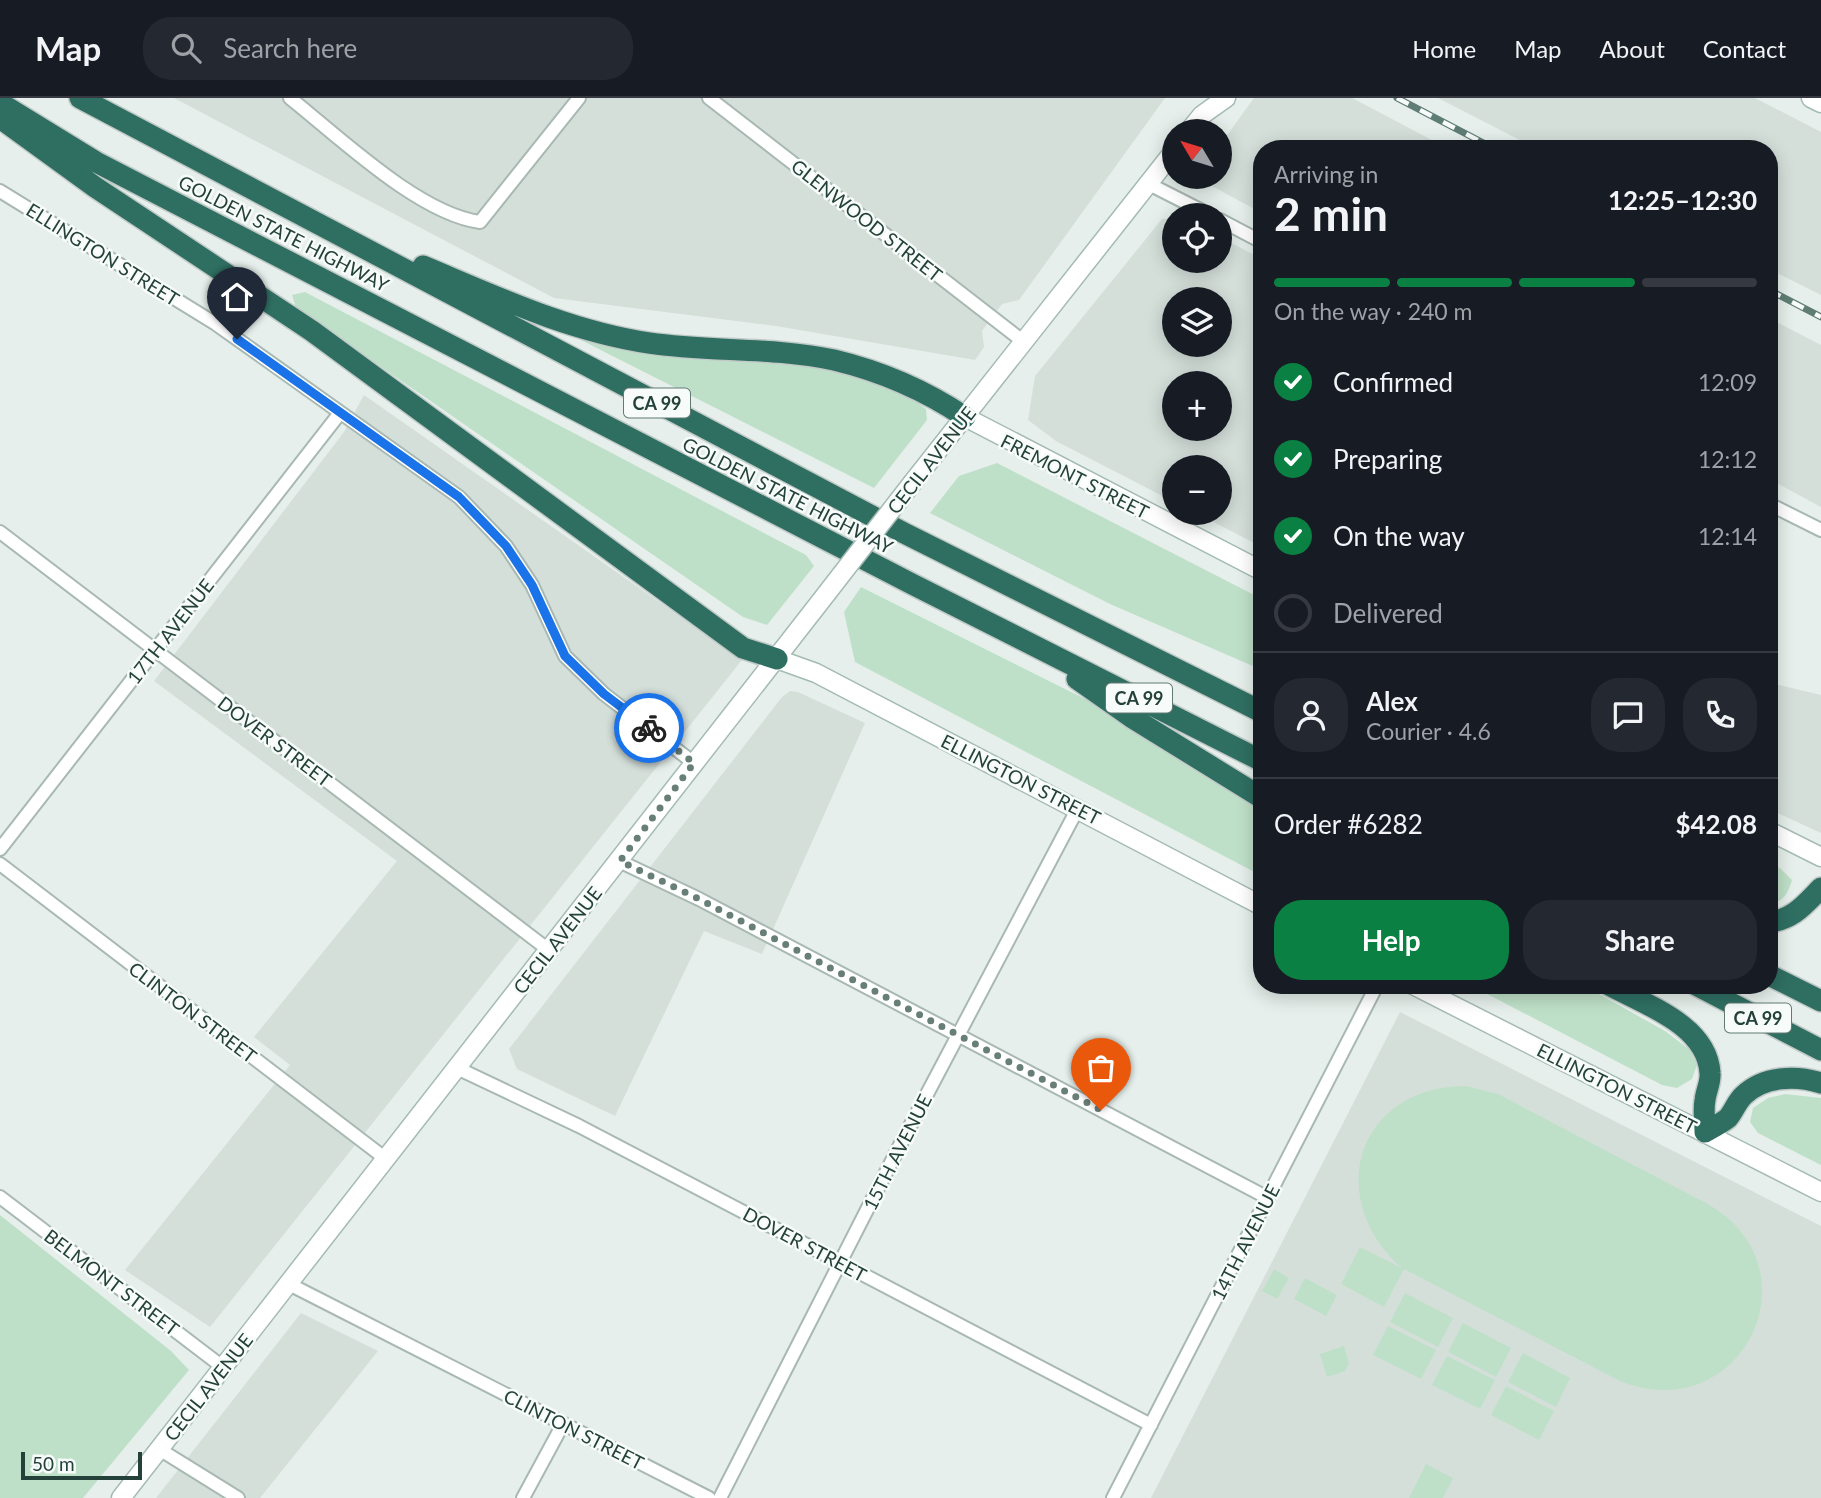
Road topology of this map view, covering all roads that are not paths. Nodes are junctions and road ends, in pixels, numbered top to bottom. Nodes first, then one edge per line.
1 (80, 98) edge
2 (290, 98) edge
3 (579, 98) edge
4 (709, 98) edge
5 (1226, 98) edge
6 (1811, 98) edge
7 (0, 103) edge
8 (1821, 103) edge
9 (1205, 106) edge
10 (0, 118) edge
11 (1162, 167) edge
12 (1149, 184) junction
13 (0, 191) edge
14 (1186, 203) edge
15 (307, 219) junction
16 (1232, 226) edge
17 (1253, 237) edge
18 (1024, 342) junction
19 (340, 413) junction
20 (965, 417) junction
21 (1778, 508) edge
22 (1821, 530) edge
23 (0, 532) edge
24 (1253, 566) edge
25 (1015, 636) junction
26 (156, 650) junction
27 (777, 659) junction
28 (1253, 706) edge
29 (1253, 756) edge
30 (694, 763) junction
31 (1253, 792) edge
32 (1078, 808) junction
33 (1778, 836) edge
34 (0, 849) edge
35 (1821, 857) edge
36 (620, 861) junction
37 (0, 864) edge
38 (1821, 888) edge
39 (1253, 900) edge
40 (1778, 921) edge
41 (550, 950) junction
42 (1778, 980) edge
43 (1372, 994) edge
44 (1431, 994) edge
45 (1625, 994) edge
46 (1713, 994) edge
47 (1821, 1001) edge
48 (958, 1034) junction
49 (1821, 1050) edge
50 (457, 1068) junction
51 (1821, 1083) edge
52 (1705, 1132) junction
53 (386, 1159) junction
54 (1821, 1192) edge
55 (0, 1197) edge
56 (1268, 1198) junction
57 (840, 1262) junction
58 (289, 1284) junction
59 (224, 1368) junction
60 (563, 1424) junction
61 (1151, 1425) junction
62 (159, 1449) junction
63 (121, 1498) edge
64 (238, 1498) edge
65 (523, 1498) edge
66 (709, 1498) edge
67 (720, 1498) edge
68 (1113, 1498) edge

1 - 15 highway, GOLDEN STATE HIGHWAY / CA 99
2 - 3 street
4 - 18 street, GLENWOOD STREET
5 - 9 main road
6 - 8 main road
7 - 25 highway, GOLDEN STATE HIGHWAY / CA 99
10 - 27 highway
11 - 12 main road, CECIL AVENUE
12 - 14 street
12 - 18 main road, CECIL AVENUE
13 - 19 street, ELLINGTON STREET
15 - 20 highway
15 - 28 highway, GOLDEN STATE HIGHWAY / CA 99
16 - 17 street
18 - 20 main road, CECIL AVENUE
19 - 26 street, 17TH AVENUE
19 - 30 street, ELLINGTON STREET
20 - 24 main road, FREMONT STREET
20 - 27 main road, CECIL AVENUE, bridge
21 - 22 street
23 - 26 street, DOVER STREET
25 - 29 highway, GOLDEN STATE HIGHWAY / CA 99
25 - 31 highway
26 - 34 street, 17TH AVENUE
26 - 41 street, DOVER STREET
27 - 30 main road, CECIL AVENUE
27 - 32 main road, ELLINGTON STREET
30 - 36 main road, CECIL AVENUE
32 - 39 main road, ELLINGTON STREET
32 - 48 street, 15TH AVENUE
33 - 35 main road
36 - 41 main road, CECIL AVENUE
36 - 48 street
37 - 53 street, CLINTON STREET
38 - 40 highway
41 - 50 main road, CECIL AVENUE
42 - 47 highway, CA 99
43 - 56 street, 14TH AVENUE
44 - 52 main road, ELLINGTON STREET
45 - 52 highway
46 - 49 highway, CA 99
48 - 56 street
48 - 57 street, 15TH AVENUE
50 - 53 main road, CECIL AVENUE
50 - 57 street, DOVER STREET
51 - 52 highway
52 - 54 main road, ELLINGTON STREET
53 - 58 main road, CECIL AVENUE
55 - 59 street, BELMONT STREET
56 - 61 street, 14TH AVENUE
57 - 61 street, DOVER STREET
57 - 67 street, 15TH AVENUE
58 - 59 main road, CECIL AVENUE
58 - 60 street, CLINTON STREET
59 - 62 main road, CECIL AVENUE
60 - 65 street
60 - 66 street, CLINTON STREET
61 - 68 street, 14TH AVENUE
62 - 63 main road, CECIL AVENUE
62 - 64 street

